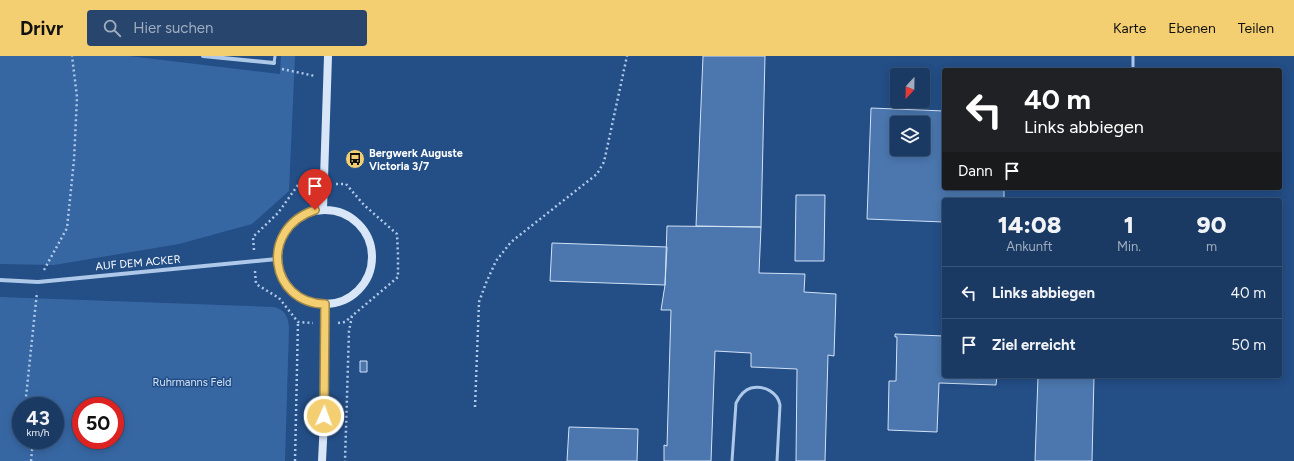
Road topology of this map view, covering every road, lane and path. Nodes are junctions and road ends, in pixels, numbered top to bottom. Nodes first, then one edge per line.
1 (72, 56) edge
2 (203, 56) edge
3 (275, 56) edge
4 (328, 56) edge
5 (627, 56) edge
6 (1133, 56) edge
7 (274, 63) junction
8 (1133, 68) edge
9 (327, 78) junction
10 (324, 183) junction
11 (323, 210) junction
12 (277, 258) junction
13 (254, 261) junction
14 (0, 280) edge
15 (38, 282) junction
16 (325, 304) junction
17 (352, 316) junction
18 (298, 322) junction
19 (325, 324) junction
20 (26, 397) edge
21 (475, 407) dead end
22 (32, 449) edge
23 (31, 461) edge
24 (295, 461) edge
25 (322, 461) edge
26 (344, 461) edge
27 (732, 461) edge
28 (777, 461) edge

1 - 15 path
2 - 7 street
3 - 7 lane
4 - 9 main road
5 - 21 path
6 - 8 lane
7 - 9 path
9 - 10 main road
10 - 11 main road
10 - 13 path
10 - 17 path
11 - 12 main road
11 - 16 main road
12 - 13 street, AUF DEM ACKER
12 - 16 main road
13 - 15 street, AUF DEM ACKER
13 - 18 path
14 - 15 street, AUF DEM ACKER
15 - 20 path
16 - 19 main road
17 - 19 path
17 - 26 path
18 - 19 path
18 - 24 path
19 - 25 main road
22 - 23 path
27 - 28 lane

